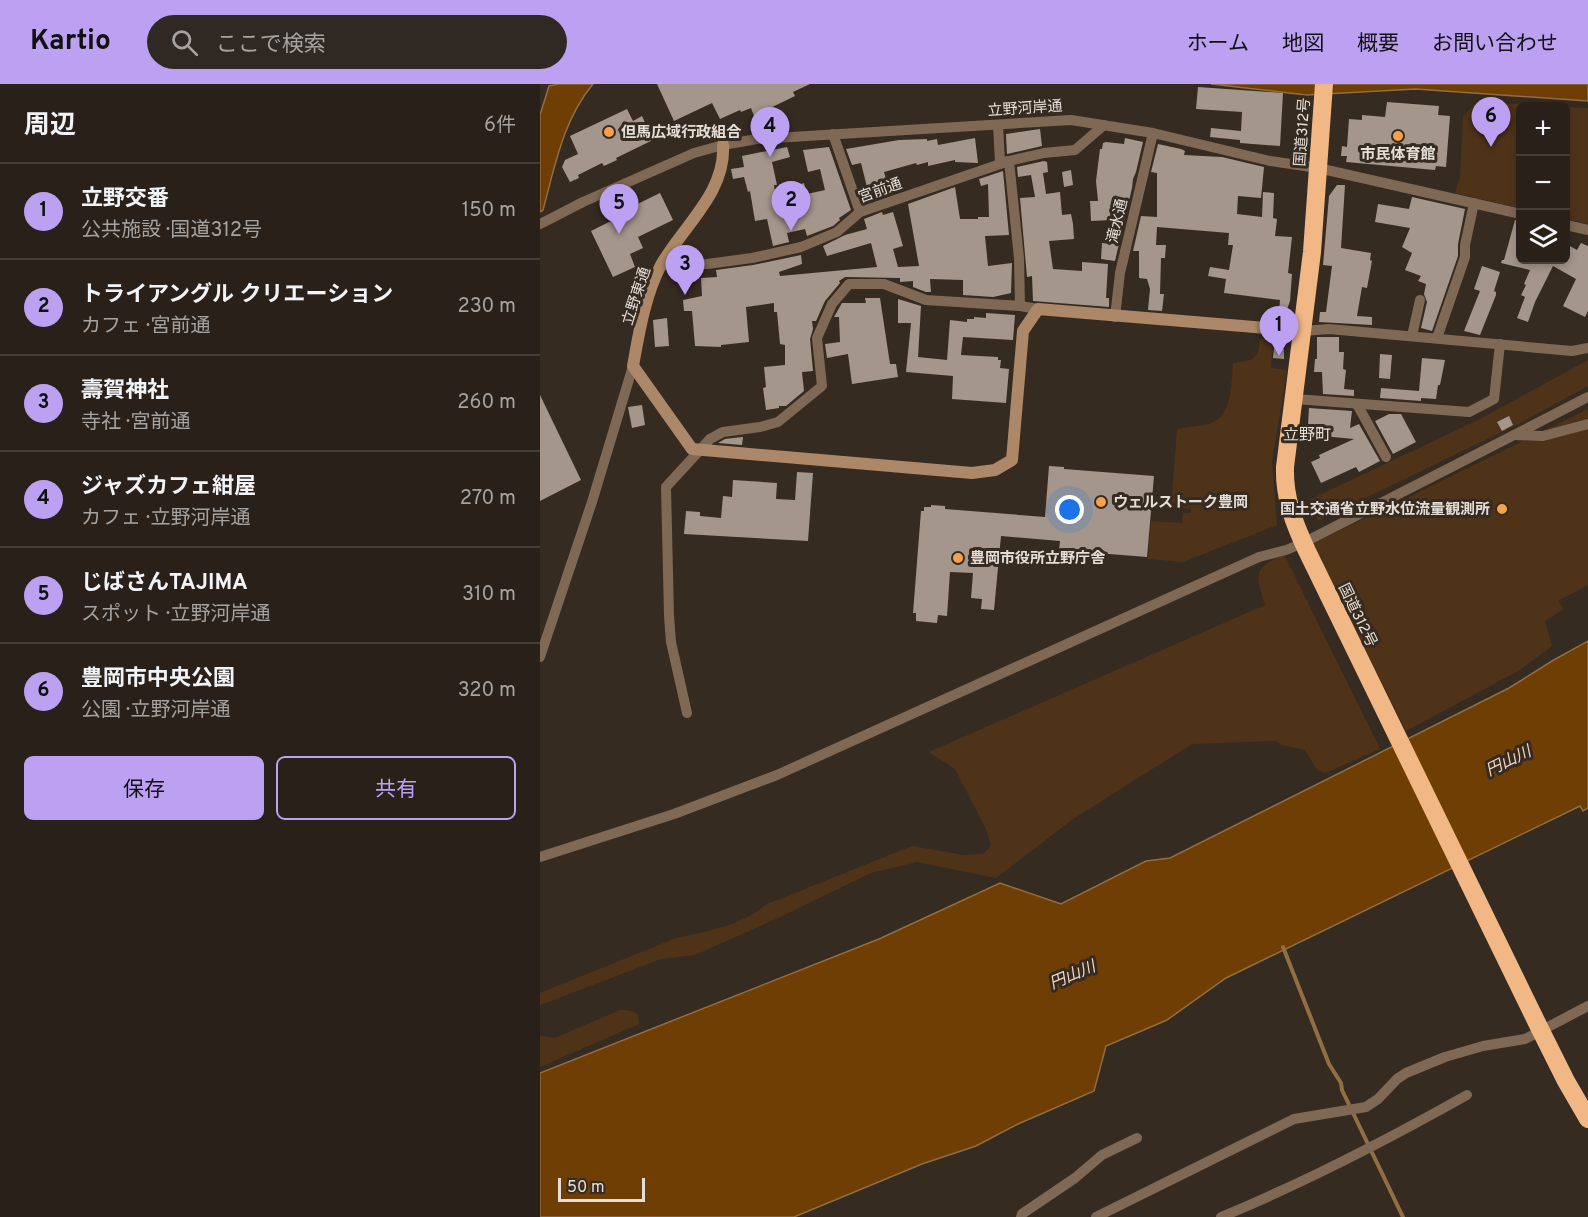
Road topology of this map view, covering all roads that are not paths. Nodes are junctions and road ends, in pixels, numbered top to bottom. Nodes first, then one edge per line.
1 (1323, 88) edge
2 (1104, 125) junction
3 (998, 126) junction
4 (1153, 133) junction
5 (833, 134) junction
6 (723, 145) junction
7 (1009, 161) junction
8 (1318, 168) junction
9 (1474, 203) junction
10 (860, 212) junction
11 (1516, 213) edge
12 (540, 224) edge
13 (1570, 226) edge
14 (1588, 230) edge
15 (661, 265) junction
16 (1420, 300) dead end
17 (1020, 306) junction
18 (1038, 309) junction
19 (1115, 316) junction
20 (1304, 331) junction
21 (1412, 336) junction
22 (1437, 338) junction
23 (1500, 344) junction
24 (1588, 348) edge
25 (633, 366) junction
26 (1588, 397) edge
27 (1294, 399) junction
28 (1358, 404) junction
29 (1588, 424) edge
30 (1513, 435) junction
31 (699, 450) junction
32 (1386, 457) dead end
33 (1305, 547) junction
34 (540, 657) edge
35 (687, 714) dead end
36 (540, 857) edge
37 (1588, 1005) edge
38 (1539, 1025) junction
39 (1467, 1095) dead end
40 (1588, 1119) edge
41 (1137, 1138) dead end
42 (1021, 1217) edge
43 (1096, 1217) edge
44 (1221, 1217) edge

1 - 8 highway, 国道312号
2 - 3 street, 立野河岸通
2 - 4 street, 立野河岸通
2 - 7 street, 宮前通
3 - 5 street, 立野河岸通
3 - 7 street
4 - 8 street, 立野河岸通
4 - 19 street, 滝水通
5 - 6 street, 立野河岸通
5 - 10 street
6 - 12 street, 立野河岸通
6 - 15 street, 立野東通
7 - 10 street, 宮前通
7 - 17 street
8 - 9 street, 立野河岸通
8 - 20 highway, 国道312号
9 - 11 street, 立野河岸通
9 - 22 street
10 - 15 street, 宮前通
13 - 14 street
15 - 25 street, 立野東通
16 - 21 street
17 - 18 street
17 - 31 street
18 - 19 street
18 - 31 street
19 - 20 street
20 - 21 street
20 - 27 highway, 国道312号
21 - 22 street
22 - 23 street
23 - 24 street
23 - 28 street
25 - 31 street
25 - 34 street
26 - 30 street
27 - 28 street
27 - 33 highway, 国道312号
28 - 32 street
29 - 30 street
30 - 33 street
31 - 35 street
33 - 36 street
33 - 38 highway, 国道312号
37 - 38 street
38 - 40 highway, 国道312号
38 - 43 street
39 - 44 street
41 - 42 street

